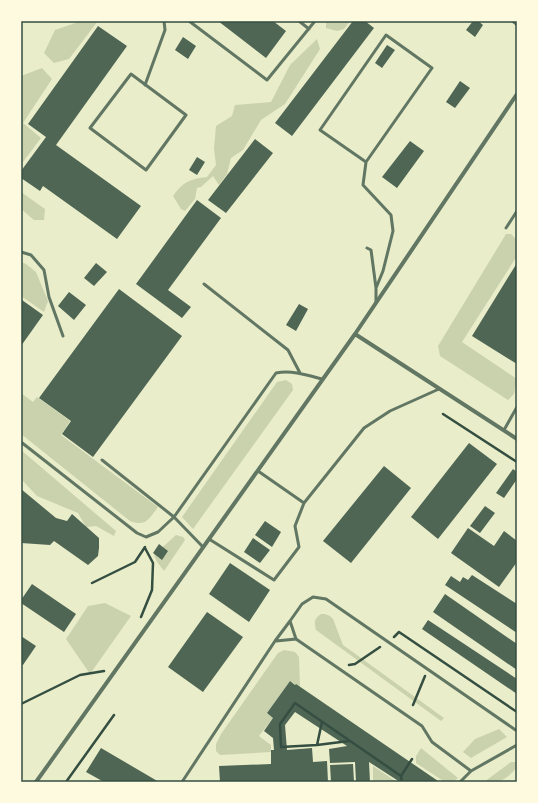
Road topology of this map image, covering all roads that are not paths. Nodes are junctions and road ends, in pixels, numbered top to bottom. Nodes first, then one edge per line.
1 (164, 21) edge
2 (189, 21) edge
3 (299, 21) edge
4 (315, 21) edge
5 (513, 21) edge
6 (517, 24) edge
7 (309, 29) junction
8 (145, 85) junction
9 (517, 94) edge
10 (366, 162) junction
11 (517, 211) edge
12 (506, 228) dead end
13 (367, 248) dead end
14 (21, 252) edge
15 (204, 284) dead end
16 (376, 288) junction
17 (376, 302) junction
18 (355, 334) junction
19 (62, 336) dead end
20 (300, 373) junction
21 (322, 379) junction
22 (439, 389) junction
23 (517, 407) edge
24 (504, 430) junction
25 (517, 439) edge
26 (21, 442) edge
27 (102, 460) dead end
28 (258, 471) junction
29 (304, 503) junction
30 (174, 517) junction
31 (209, 539) junction
32 (203, 547) junction
33 (290, 621) junction
34 (296, 639) junction
35 (275, 641) junction
36 (517, 731) edge
37 (517, 745) edge
38 (471, 771) junction
39 (36, 782) edge
40 (182, 782) edge
41 (460, 782) edge

1 - 8 lane
2 - 7 lane
3 - 7 lane
4 - 7 lane
5 - 6 street
8 - 8 lane
9 - 17 street
10 - 10 lane
10 - 16 lane
11 - 12 lane
13 - 16 lane
14 - 19 lane
15 - 20 lane
16 - 17 lane
17 - 18 street
18 - 21 street
18 - 22 street
20 - 21 lane
20 - 30 lane
21 - 28 street
22 - 24 street
22 - 29 lane
23 - 24 lane
24 - 25 street
26 - 30 lane
27 - 30 lane
28 - 29 lane
28 - 31 street
29 - 31 lane
30 - 32 lane
31 - 32 street
32 - 39 street
33 - 34 lane
33 - 35 lane
33 - 36 lane
34 - 35 lane
34 - 38 lane
35 - 40 lane
37 - 38 lane
38 - 41 lane

